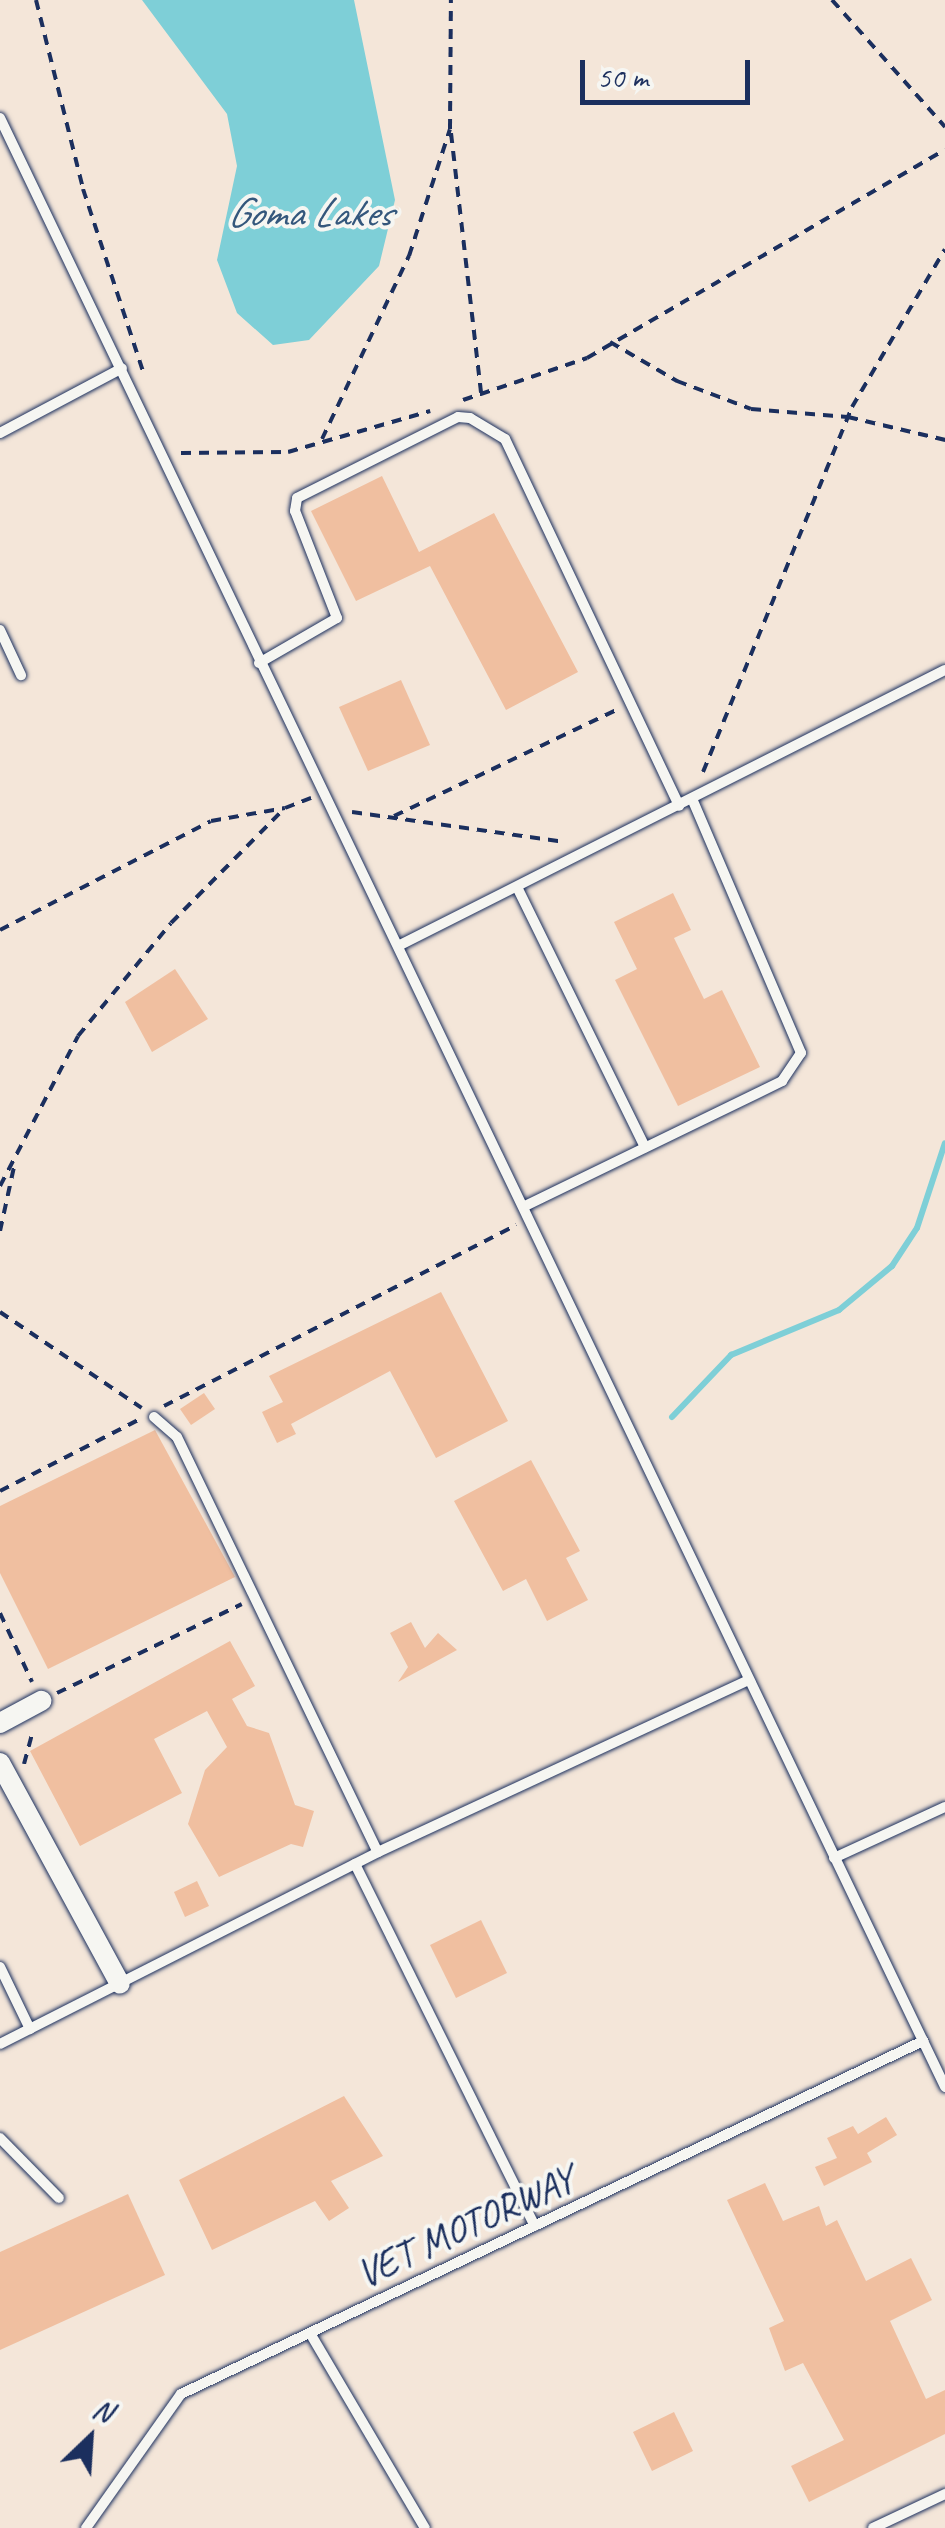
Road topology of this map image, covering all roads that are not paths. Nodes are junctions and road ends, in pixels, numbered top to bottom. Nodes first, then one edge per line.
1 (0, 118) edge
2 (122, 368) junction
3 (0, 433) edge
4 (0, 630) edge
5 (259, 663) junction
6 (945, 670) edge
7 (20, 676) dead end
8 (692, 799) junction
9 (679, 806) junction
10 (516, 887) junction
11 (402, 944) junction
12 (645, 1147) junction
13 (525, 1206) junction
14 (152, 1415) road end
15 (749, 1680) junction
16 (40, 1701) road end
17 (0, 1723) edge
18 (0, 1762) edge
19 (945, 1807) edge
20 (378, 1852) junction
21 (834, 1858) junction
22 (355, 1864) junction
23 (0, 1967) edge
24 (120, 1984) junction
25 (30, 2029) junction
26 (923, 2041) junction
27 (0, 2044) edge
28 (945, 2086) edge
29 (0, 2138) edge
30 (59, 2198) dead end
31 (535, 2226) junction
32 (310, 2332) junction
33 (945, 2494) edge
34 (86, 2528) edge
35 (424, 2528) edge
36 (873, 2528) edge

1 - 2 lane
2 - 3 lane
2 - 5 lane
4 - 7 lane
5 - 9 lane
5 - 11 lane
6 - 8 lane
8 - 9 lane
8 - 12 lane
9 - 10 lane
10 - 11 lane
10 - 12 lane
11 - 13 lane
12 - 13 lane
13 - 15 lane
14 - 20 lane
15 - 20 lane
15 - 21 lane
16 - 17 street
18 - 24 street
19 - 21 lane
20 - 22 lane
21 - 26 lane
22 - 24 lane
22 - 31 lane
23 - 25 lane
24 - 25 lane
25 - 27 lane
26 - 28 lane
26 - 31 lane, VET MOTORWAY
29 - 30 lane
31 - 32 lane, VET MOTORWAY
32 - 34 lane, VET MOTORWAY
32 - 35 lane
33 - 36 lane

